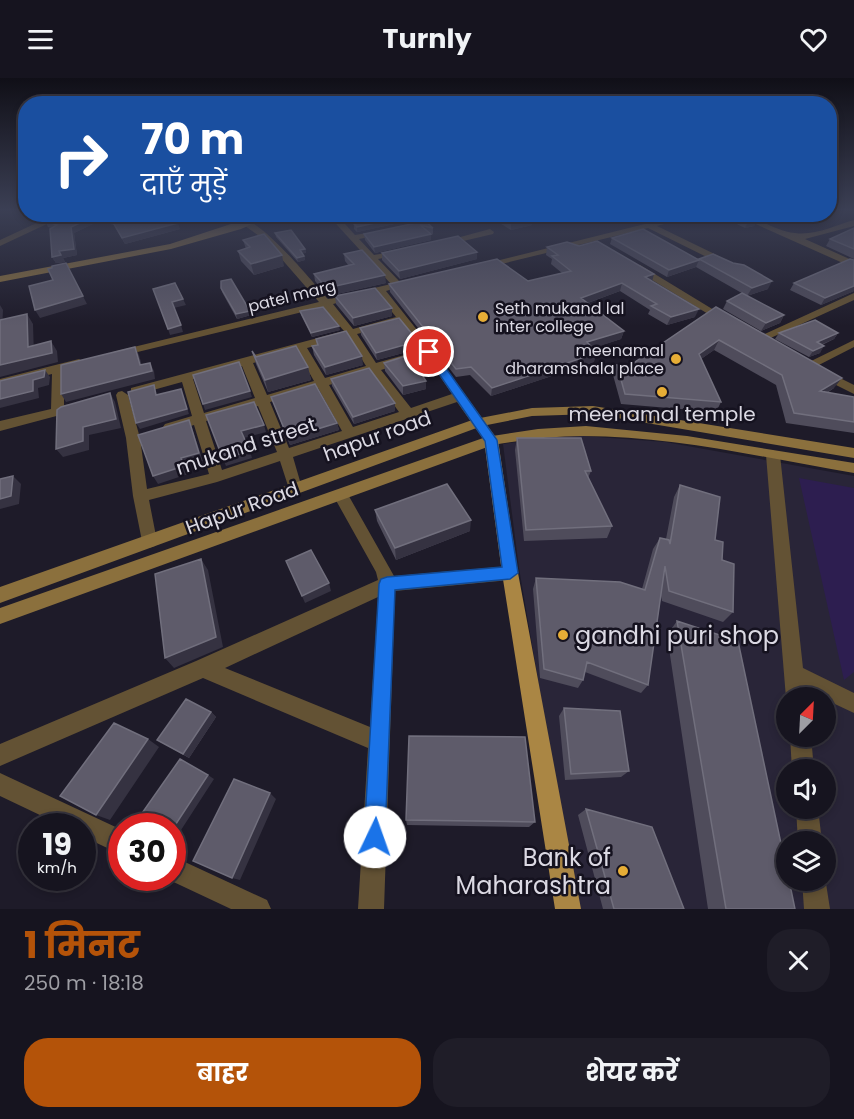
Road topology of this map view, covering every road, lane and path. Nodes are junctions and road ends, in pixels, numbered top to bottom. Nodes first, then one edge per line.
1 (130, 249) edge
2 (149, 249) edge
3 (278, 249) edge
4 (363, 249) edge
5 (414, 249) edge
6 (553, 249) edge
7 (605, 249) edge
8 (696, 249) edge
9 (819, 249) edge
10 (609, 251) edge
11 (371, 258) junction
12 (628, 262) edge
13 (854, 265) edge
14 (733, 267) edge
15 (466, 269) edge
16 (0, 274) edge
17 (0, 279) edge
18 (417, 281) edge
19 (397, 285) junction
20 (380, 290) junction
21 (854, 296) edge
22 (325, 302) junction
23 (402, 319) junction
24 (351, 333) junction
25 (854, 343) edge
26 (301, 346) junction
27 (429, 352) junction
28 (246, 360) junction
29 (58, 368) junction
30 (374, 369) junction
31 (186, 376) junction
32 (0, 383) edge
33 (320, 384) junction
34 (854, 390) edge
35 (461, 396) junction
36 (263, 401) junction
37 (89, 403) edge
38 (57, 411) junction
39 (408, 414) junction
40 (199, 419) junction
41 (480, 422) junction
42 (0, 426) edge
43 (350, 433) junction
44 (144, 435) junction
45 (491, 440) junction
46 (854, 453) edge
47 (285, 455) junction
48 (773, 455) junction
49 (854, 468) edge
50 (217, 477) junction
51 (295, 488) junction
52 (341, 495) junction
53 (141, 496) junction
54 (149, 541) junction
55 (510, 573) junction
56 (387, 584) junction
57 (0, 594) edge
58 (0, 616) edge
59 (203, 668) junction
60 (794, 674) junction
61 (795, 687) edge
62 (854, 703) edge
63 (380, 742) junction
64 (0, 756) edge
65 (0, 784) edge
66 (108, 836) edge
67 (186, 875) edge
68 (815, 891) edge
69 (258, 909) edge
70 (371, 909) edge
71 (568, 909) edge
72 (817, 909) edge

1 - 16 main road
2 - 17 main road
3 - 22 street
4 - 11 street
5 - 11 street
6 - 15 street
7 - 10 street
8 - 14 street
9 - 13 street
11 - 19 street
12 - 21 street
18 - 19 street, patel marg
19 - 20 street, patel marg
20 - 22 street, patel marg
20 - 23 street
22 - 24 street
22 - 29 street, patel marg
23 - 24 street
23 - 27 street
24 - 26 street
24 - 30 street
25 - 34 street
26 - 28 street
26 - 33 street
27 - 30 street
27 - 35 street
28 - 31 street
28 - 36 street
29 - 32 street, patel marg
29 - 38 street
30 - 33 street
30 - 39 street
31 - 40 street
31 - 44 street
33 - 36 street
33 - 43 street
35 - 39 street, mukand street
35 - 41 street
36 - 40 street
36 - 47 street
37 - 38 street
38 - 42 street
39 - 43 street, mukand street
40 - 44 street
40 - 50 street
41 - 45 street
41 - 46 main road, hapur road
41 - 51 main road, hapur road
43 - 47 street, mukand street
44 - 53 street
45 - 48 main road, Hapur Road
45 - 52 main road, Hapur Road
45 - 55 main road
47 - 50 street, mukand street
47 - 51 street
48 - 49 main road, Hapur Road
48 - 60 street
50 - 53 street, mukand street
51 - 54 main road, hapur road
52 - 56 street
52 - 58 main road, Hapur Road
53 - 54 street
54 - 57 main road, hapur road
55 - 56 street
55 - 71 main road
56 - 59 street
56 - 63 street
59 - 63 street
59 - 64 street
60 - 61 street
60 - 62 street
63 - 70 street
65 - 66 street
67 - 69 street
68 - 72 street

